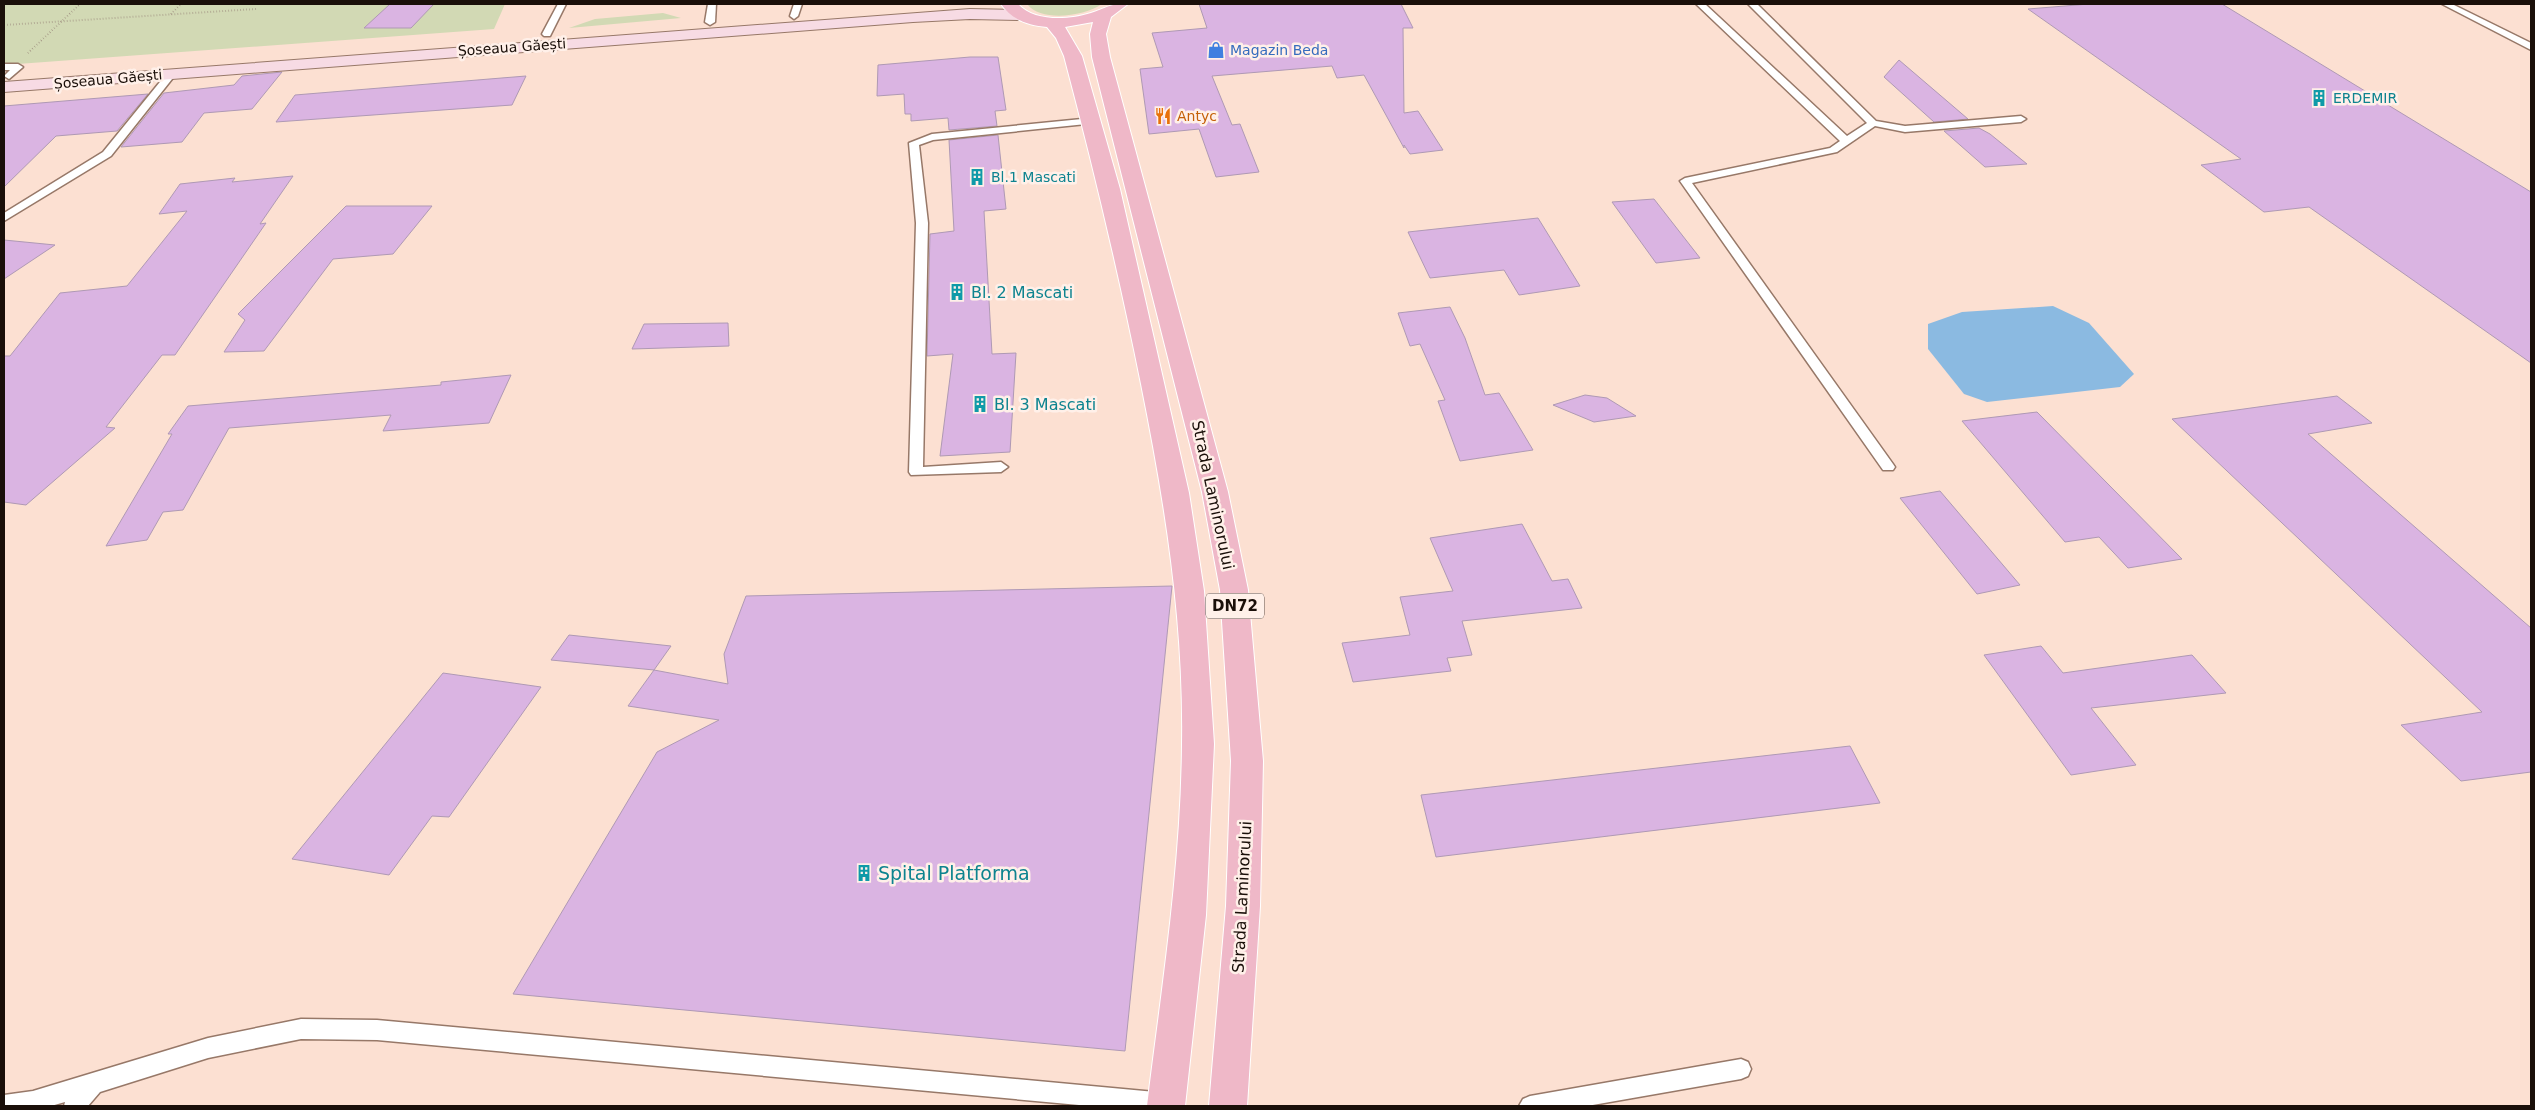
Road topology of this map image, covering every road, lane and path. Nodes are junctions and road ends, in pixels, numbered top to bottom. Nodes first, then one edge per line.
1 (80, 4) edge
2 (181, 4) edge
3 (562, 4) edge
4 (712, 4) edge
5 (940, 4) edge
6 (1700, 4) edge
7 (1752, 4) edge
8 (2446, 4) edge
9 (1119, 7) edge
10 (256, 8) dead end
11 (1015, 9) edge
12 (796, 10) edge
13 (170, 14) junction
14 (61, 21) junction
15 (1052, 22) junction
16 (4, 25) edge
17 (709, 27) junction
18 (544, 40) junction
19 (2531, 47) edge
20 (171, 74) junction
21 (6, 76) edge
22 (2021, 119) dead end
23 (1105, 120) junction
24 (1872, 123) junction
25 (1846, 141) junction
26 (4, 218) edge
27 (1001, 467) dead end
28 (1888, 467) dead end
29 (1741, 1069) dead end
30 (93, 1084) junction
31 (4, 1105) edge
32 (1173, 1105) edge
33 (74, 1106) edge
34 (1228, 1106) edge
35 (1530, 1106) edge

1 - 14 path
2 - 13 path
3 - 18 lane
4 - 17 lane
5 - 12 main road, Șoseaua Găești
6 - 25 lane
7 - 24 lane
8 - 19 lane
9 - 15 main road, DN72
9 - 23 main road, Strada Laminorului / DN72
10 - 13 path
11 - 15 main road, DN72
11 - 17 main road, Șoseaua Găești
12 - 17 main road, Șoseaua Găești
13 - 14 path
14 - 16 path
14 - 21 path
15 - 23 main road, Strada Laminorului
17 - 18 main road, Șoseaua Găești
18 - 20 main road, Șoseaua Găești
18 - 21 main road, Șoseaua Găești
20 - 21 main road, Șoseaua Găești
20 - 26 lane
22 - 24 lane
23 - 27 lane
23 - 32 main road, Strada Laminorului
23 - 34 main road, Strada Laminorului / DN72
24 - 25 lane
25 - 28 lane
29 - 35 lane
30 - 31 lane
30 - 32 lane
30 - 33 lane

